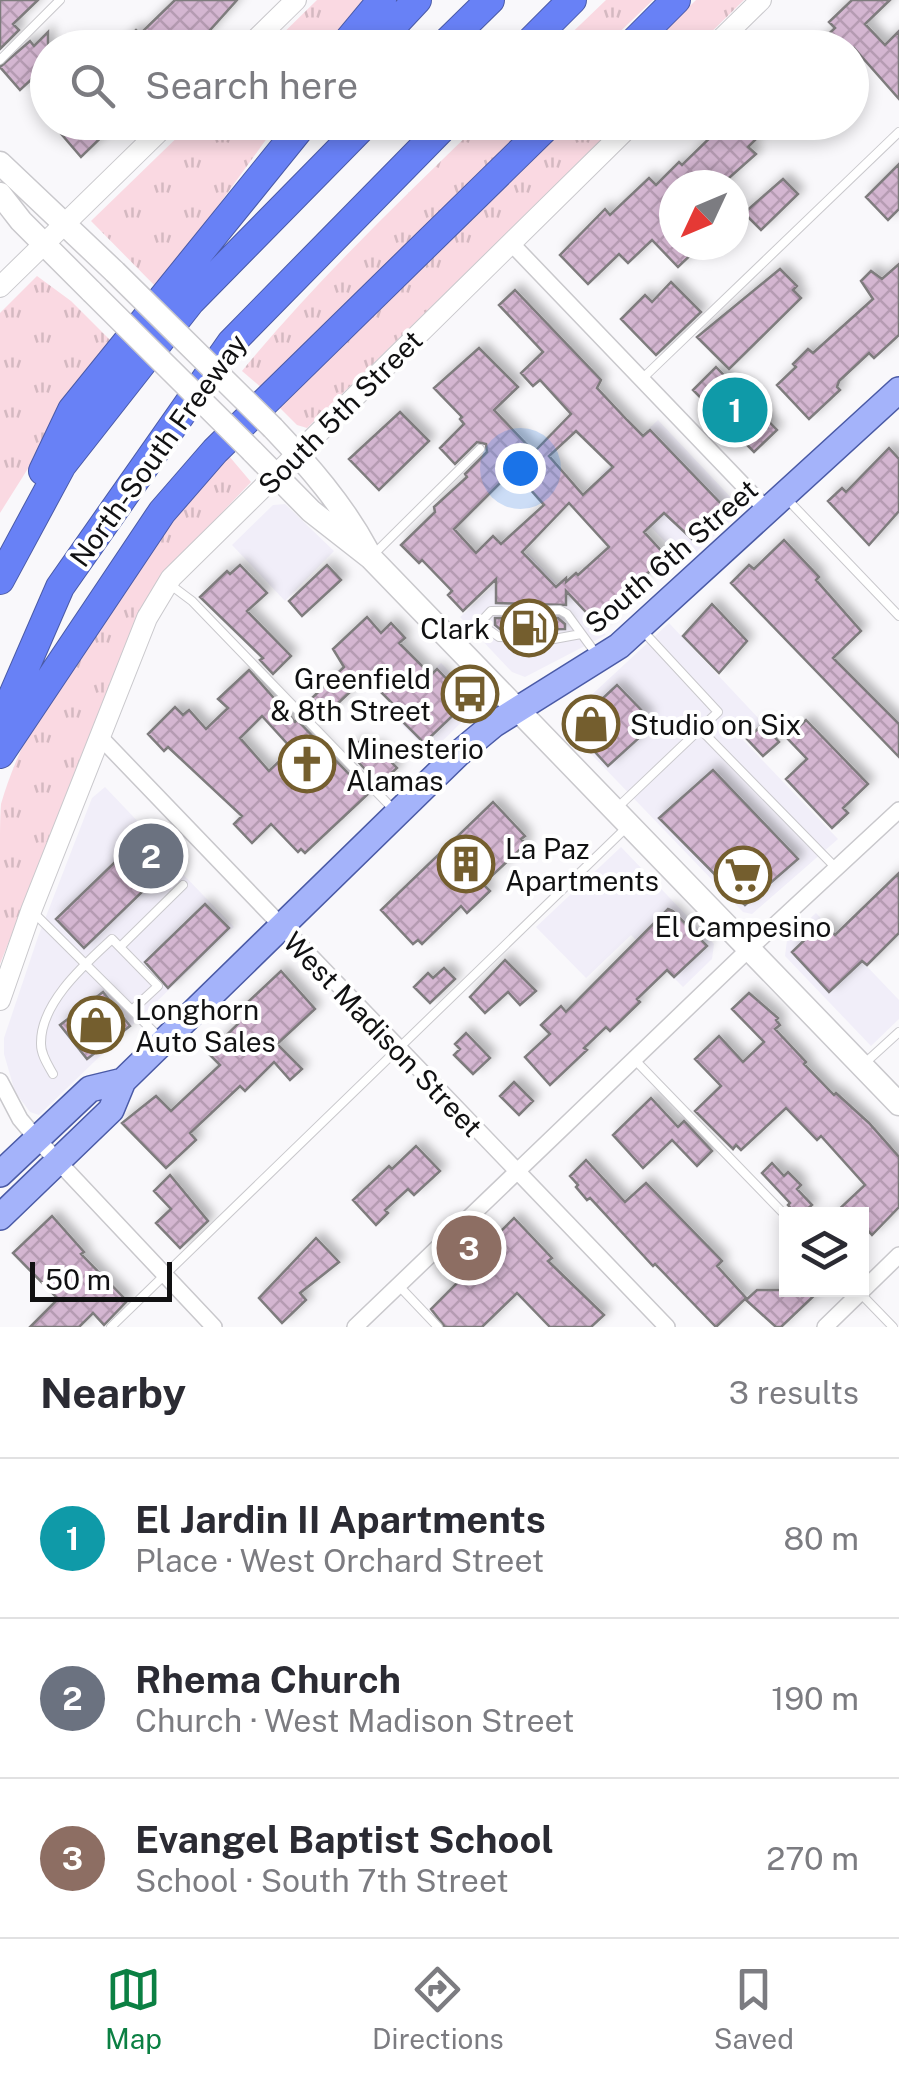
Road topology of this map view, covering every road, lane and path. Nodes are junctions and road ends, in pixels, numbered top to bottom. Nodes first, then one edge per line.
1 (60, 0) edge
2 (382, 0) edge
3 (417, 0) edge
4 (490, 0) edge
5 (572, 0) edge
6 (676, 0) edge
7 (762, 0) edge
8 (282, 5) edge
9 (262, 30) edge
10 (357, 30) edge
11 (389, 30) edge
12 (460, 30) edge
13 (542, 30) edge
14 (646, 30) edge
15 (731, 30) edge
16 (0, 60) edge
17 (899, 132) edge
18 (150, 140) edge
19 (273, 140) edge
20 (290, 140) edge
21 (349, 140) edge
22 (430, 140) edge
23 (533, 140) edge
24 (615, 140) edge
25 (0, 163) edge
26 (0, 194) edge
27 (64, 223) junction
28 (510, 242) junction
29 (44, 244) junction
30 (194, 256) junction
31 (0, 287) edge
32 (642, 379) junction
33 (899, 390) edge
34 (480, 449) dead end
35 (298, 455) junction
36 (276, 476) junction
37 (776, 504) junction
38 (371, 558) junction
39 (0, 562) edge
40 (0, 580) edge
41 (168, 583) junction
42 (899, 598) edge
43 (890, 607) junction
44 (899, 616) edge
45 (480, 623) junction
46 (640, 628) junction
47 (581, 634) junction
48 (457, 647) junction
49 (600, 659) junction
50 (517, 709) junction
51 (0, 725) edge
52 (700, 730) junction
53 (101, 738) junction
54 (0, 754) edge
55 (899, 810) edge
56 (397, 813) junction
57 (622, 818) junction
58 (836, 868) junction
59 (183, 885) dead end
60 (32, 911) junction
61 (280, 927) junction
62 (120, 947) junction
63 (749, 949) junction
64 (85, 964) junction
65 (0, 1000) edge
66 (132, 1010) junction
67 (899, 1032) edge
68 (163, 1041) junction
69 (398, 1050) junction
70 (634, 1059) junction
71 (862, 1066) junction
72 (53, 1074) dead end
73 (123, 1080) junction
74 (0, 1081) edge
75 (899, 1104) edge
76 (36, 1138) junction
77 (58, 1161) junction
78 (516, 1172) junction
79 (0, 1174) edge
80 (779, 1209) edge
81 (0, 1217) edge
82 (899, 1255) edge
83 (165, 1275) junction
84 (869, 1282) edge
85 (399, 1286) junction
86 (853, 1297) edge
87 (864, 1297) edge
88 (111, 1327) edge
89 (214, 1327) edge
90 (356, 1327) edge
91 (438, 1327) edge
92 (667, 1327) edge
93 (825, 1327) edge
94 (892, 1327) edge

1 - 16 lane
2 - 10 highway
3 - 11 highway
4 - 12 highway
5 - 13 highway
6 - 14 highway
7 - 15 street
8 - 9 street
17 - 32 lane
18 - 27 street
19 - 30 highway
20 - 30 highway
21 - 40 highway
22 - 51 highway, North-South Freeway
23 - 54 highway
24 - 28 street, South 5th Street
25 - 27 main road
26 - 29 main road
27 - 29 street
27 - 35 main road, bridge
28 - 32 street
28 - 35 street, South 5th Street
29 - 31 street
29 - 36 main road, bridge
30 - 39 highway
32 - 37 street
33 - 37 main road, South 6th Street
34 - 38 lane
35 - 36 street, South 5th Street
35 - 38 main road
36 - 38 main road
36 - 41 street, South 5th Street
37 - 43 lane
37 - 46 main road, South 6th Street
38 - 48 main road
41 - 53 street, South 5th Street
41 - 56 lane
42 - 43 lane
43 - 44 lane
45 - 47 lane
45 - 47 lane
45 - 48 lane
46 - 49 main road, South 6th Street
46 - 52 lane
47 - 49 lane
48 - 50 main road
49 - 50 main road, South 6th Street
50 - 56 main road, South 6th Street
50 - 57 main road
52 - 57 lane
52 - 58 lane
53 - 60 street, South 5th Street
53 - 61 street, West Madison Street
55 - 58 street
56 - 61 main road, South 6th Street
57 - 63 main road
57 - 69 lane
58 - 63 street
59 - 62 lane
60 - 64 lane
60 - 65 street, South 5th Street
61 - 68 main road, South 6th Street
61 - 69 street, West Madison Street
62 - 64 lane
62 - 66 lane
63 - 70 street
63 - 71 main road
64 - 66 lane
64 - 72 lane
66 - 68 lane
67 - 71 lane
68 - 73 main road, South 6th Street
69 - 78 street, West Madison Street
69 - 83 lane
70 - 78 street
70 - 80 lane
71 - 75 main road
73 - 76 main road, South 6th Street
73 - 77 main road, South 6th Street
74 - 76 street
76 - 77 street
76 - 79 main road, South 6th Street
77 - 81 main road, South 6th Street
77 - 83 street
78 - 85 street
78 - 92 street, West Madison Street
82 - 84 street
83 - 88 lane
83 - 89 street
85 - 90 street
85 - 91 lane
86 - 93 street
87 - 94 lane

